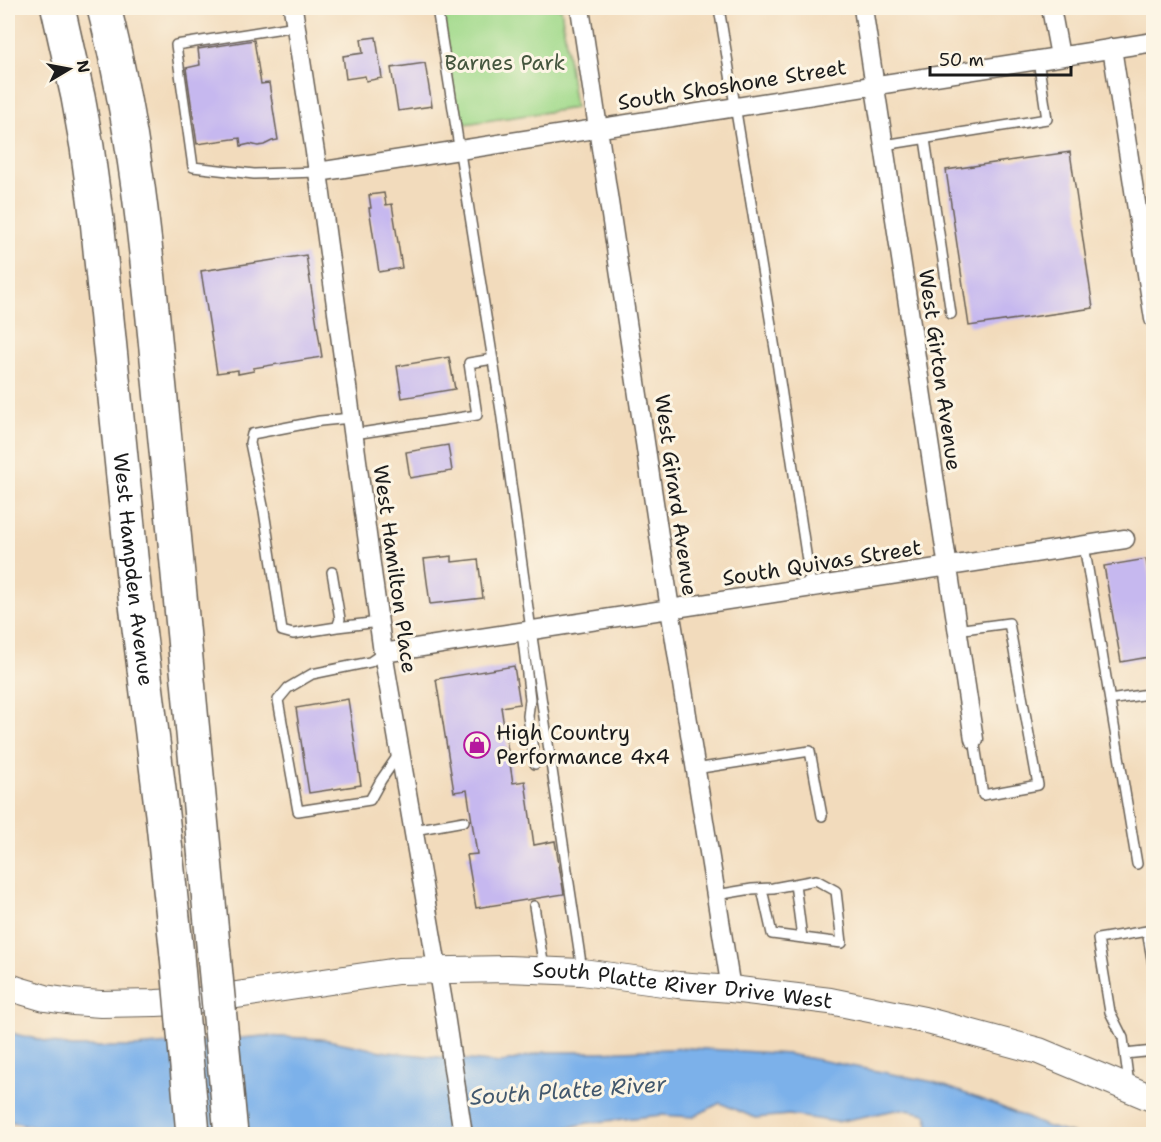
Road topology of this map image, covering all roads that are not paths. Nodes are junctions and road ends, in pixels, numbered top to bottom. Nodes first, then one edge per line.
1 (58, 8) edge
2 (104, 8) edge
3 (437, 8) edge
4 (580, 8) edge
5 (719, 8) edge
6 (863, 8) edge
7 (1051, 8) edge
8 (295, 17) edge
9 (1154, 42) edge
10 (1112, 48) junction
11 (1060, 56) junction
12 (1038, 60) junction
13 (874, 85) junction
14 (736, 107) junction
15 (599, 129) junction
16 (925, 139) junction
17 (884, 146) junction
18 (459, 151) junction
19 (318, 172) junction
20 (951, 314) dead end
21 (1154, 319) edge
22 (493, 359) junction
23 (352, 426) junction
24 (1125, 539) dead end
25 (1084, 545) junction
26 (946, 567) junction
27 (332, 572) dead end
28 (811, 587) junction
29 (670, 609) junction
30 (379, 622) junction
31 (337, 627) junction
32 (956, 630) junction
33 (526, 631) junction
34 (383, 653) junction
35 (1154, 693) edge
36 (1110, 700) junction
37 (974, 740) joint
38 (400, 752) junction
39 (535, 764) dead end
40 (695, 769) junction
41 (822, 816) dead end
42 (464, 822) dead end
43 (414, 831) junction
44 (1137, 864) dead end
45 (795, 884) junction
46 (762, 889) junction
47 (716, 895) junction
48 (534, 906) dead end
49 (802, 938) junction
50 (1154, 970) edge
51 (438, 971) junction
52 (545, 971) junction
53 (582, 972) junction
54 (8, 986) edge
55 (731, 989) junction
56 (1154, 1051) edge
57 (1125, 1054) junction
58 (1129, 1088) junction
59 (1154, 1099) edge
60 (193, 1134) edge
61 (231, 1134) edge
62 (463, 1134) edge

1 - 60 highway, West Hampden Avenue, bridge
2 - 61 highway, West Hampden Avenue, bridge
3 - 18 lane
4 - 15 street, West Girard Avenue
5 - 14 lane
6 - 13 street, West Girton Avenue
7 - 11 street
8 - 19 street, West Hamilton Place
8 - 19 lane
9 - 10 street, South Shoshone Street
10 - 11 street, South Shoshone Street
10 - 21 street
11 - 12 street, South Shoshone Street
12 - 13 street, South Shoshone Street
12 - 16 lane
13 - 14 street, South Shoshone Street
13 - 17 street, West Girton Avenue
14 - 15 street, South Shoshone Street
14 - 28 lane
15 - 18 street, South Shoshone Street
15 - 29 street, West Girard Avenue
16 - 17 lane
16 - 20 lane
17 - 26 street, West Girton Avenue
18 - 19 street, South Shoshone Street
18 - 22 lane
19 - 23 street, West Hamilton Place
22 - 23 lane
22 - 33 lane
23 - 30 street, West Hamilton Place
23 - 31 lane
24 - 25 street, South Quivas Street
25 - 26 street, South Quivas Street
25 - 36 lane
26 - 28 street, South Quivas Street
26 - 32 street, West Girton Avenue
27 - 31 lane
28 - 29 street, South Quivas Street
29 - 33 street, South Quivas Street
29 - 40 street, West Girard Avenue
30 - 31 lane
30 - 34 street, West Hamilton Place
32 - 37 street, West Girton Avenue
32 - 37 lane
33 - 34 street, South Quivas Street
33 - 39 lane
33 - 53 lane
34 - 38 street, West Hamilton Place
34 - 38 lane
35 - 36 lane
36 - 44 lane
38 - 43 street, West Hamilton Place
40 - 41 lane
40 - 47 street, West Girard Avenue
42 - 43 lane
43 - 51 street, West Hamilton Place
45 - 46 lane
45 - 49 lane
45 - 49 lane
46 - 47 lane
46 - 49 lane
47 - 55 street, West Girard Avenue
48 - 52 lane
50 - 57 lane
51 - 52 street, South Platte River Drive West
51 - 54 street, South Platte River Drive West
51 - 62 street, West Hamilton Place
52 - 53 street, South Platte River Drive West
53 - 55 street, South Platte River Drive West
55 - 58 street, South Platte River Drive West
56 - 57 lane
57 - 58 lane
58 - 59 street, South Platte River Drive West

